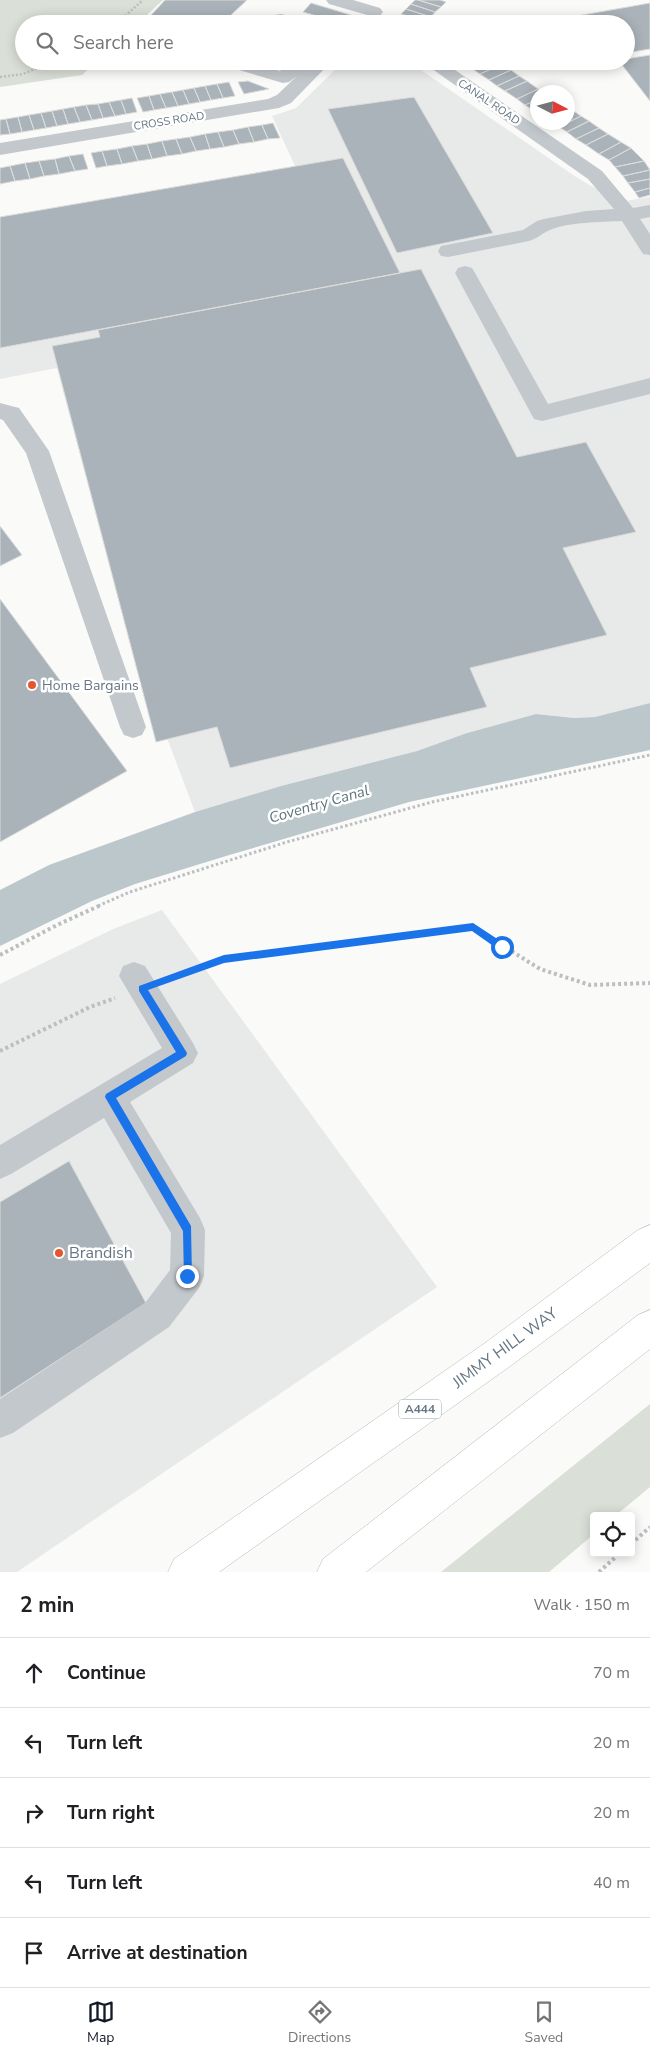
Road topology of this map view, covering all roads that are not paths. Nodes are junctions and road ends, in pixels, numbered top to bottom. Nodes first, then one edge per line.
1 (335, 0) edge
2 (371, 15) edge
3 (257, 70) edge
4 (296, 70) edge
5 (299, 70) edge
6 (443, 70) edge
7 (0, 149) edge
8 (650, 210) edge
9 (627, 215) junction
10 (650, 249) edge
11 (448, 251) dead end
12 (465, 273) dead end
13 (650, 386) edge
14 (0, 411) edge
15 (134, 728) dead end
16 (138, 982) road end
17 (110, 1097) junction
18 (0, 1163) edge
19 (650, 1242) edge
20 (650, 1328) edge
21 (0, 1420) edge
22 (187, 1572) edge
23 (336, 1572) edge

1 - 2 street
3 - 4 street
5 - 7 street, CROSS ROAD
6 - 9 street, CANAL ROAD
8 - 9 street
9 - 10 street, CANAL ROAD
9 - 11 street
12 - 13 street
14 - 15 street
16 - 17 street
17 - 18 street
17 - 21 street
19 - 22 highway, JIMMY HILL WAY / A444
20 - 23 highway

